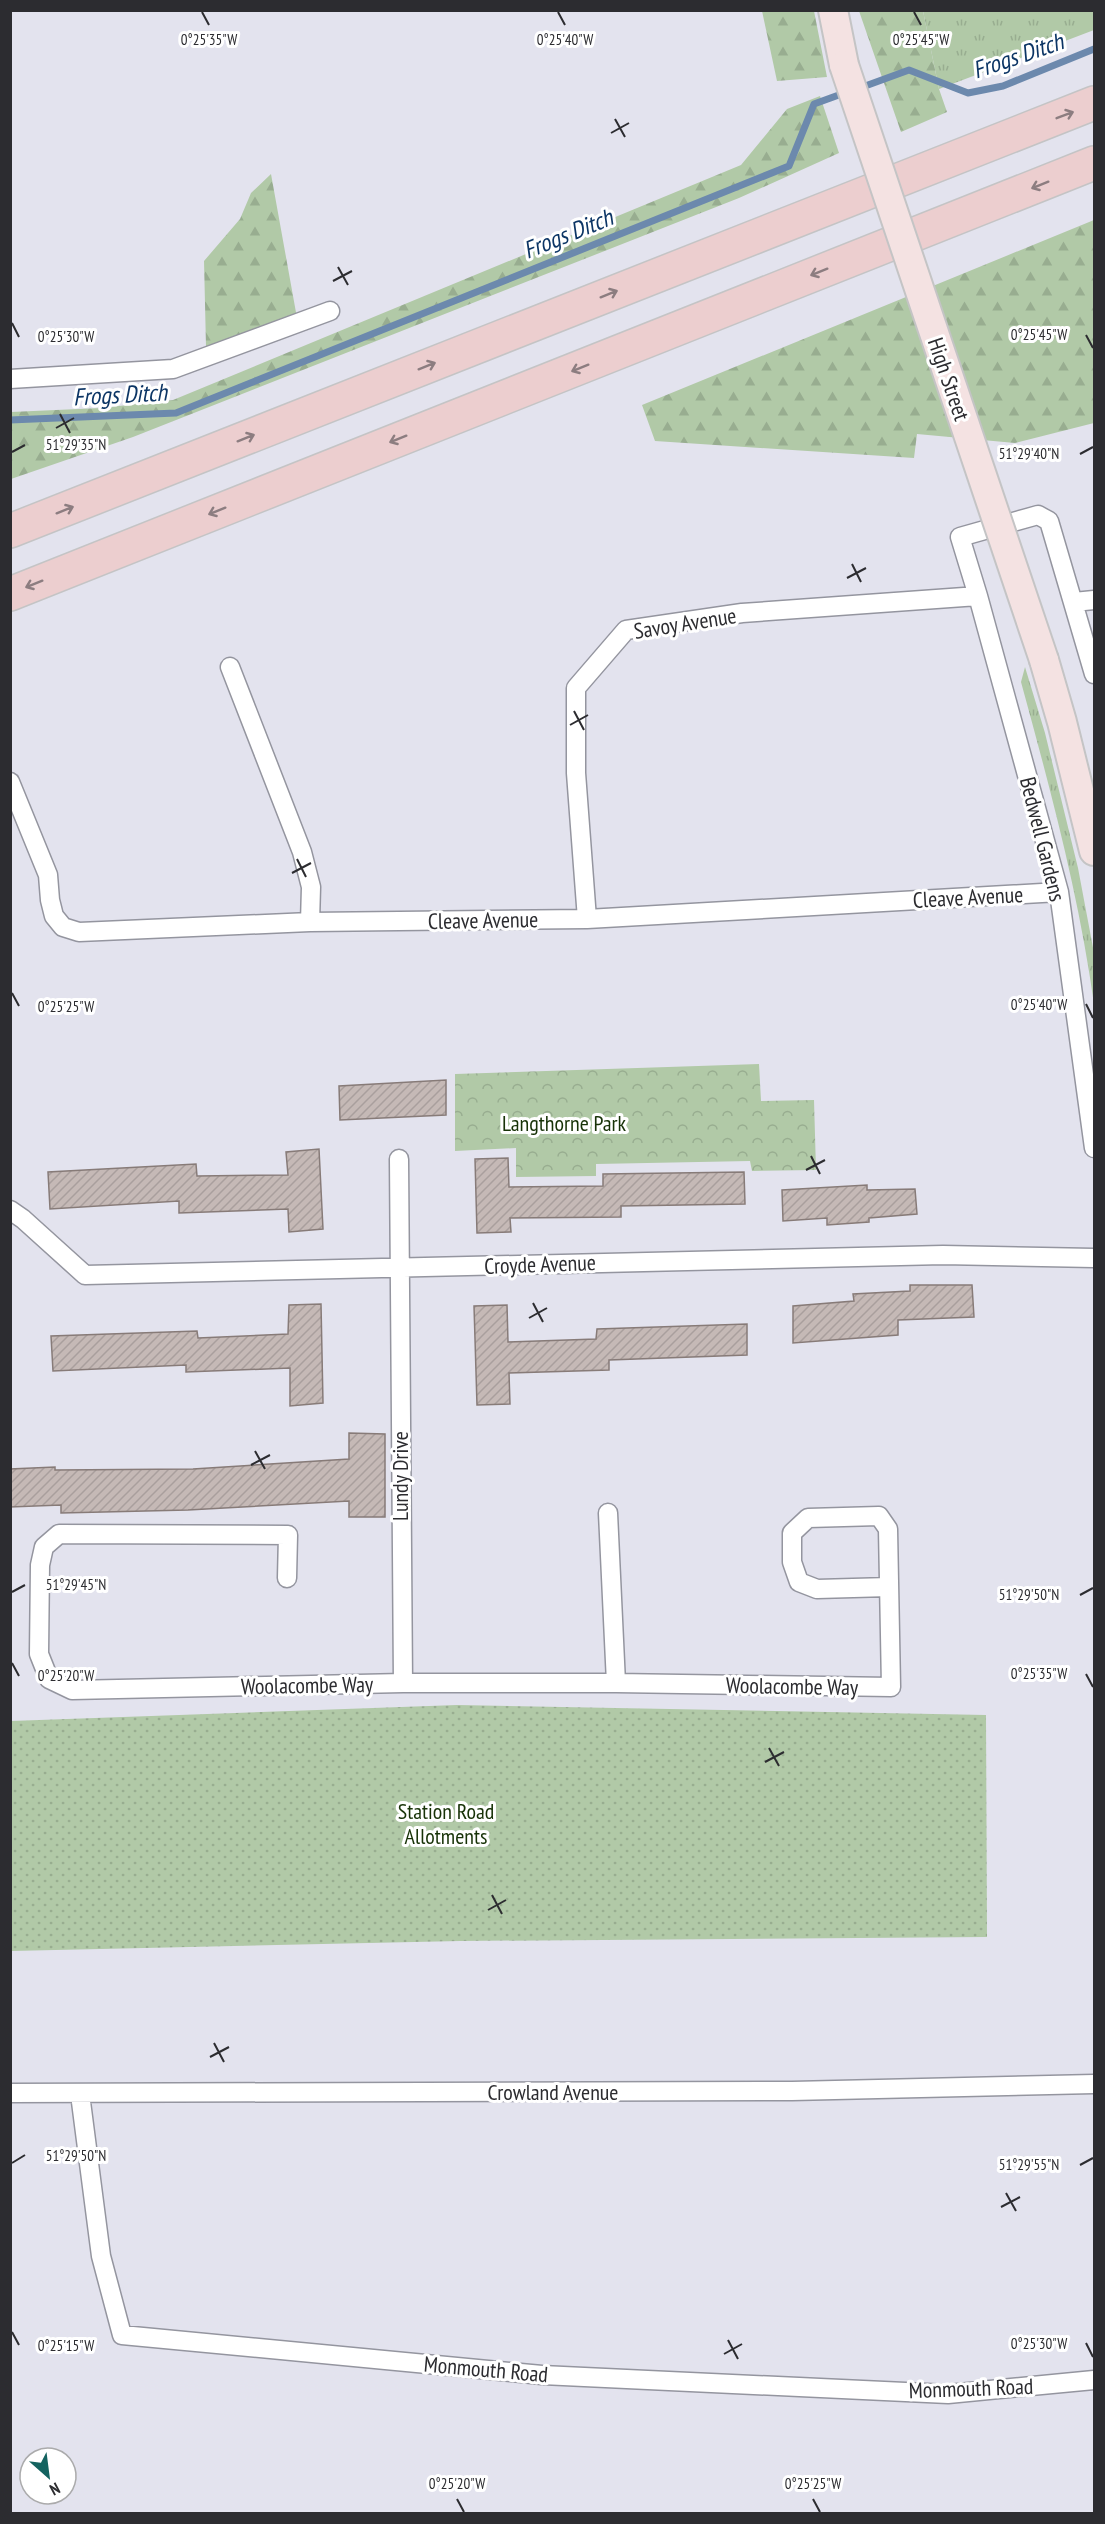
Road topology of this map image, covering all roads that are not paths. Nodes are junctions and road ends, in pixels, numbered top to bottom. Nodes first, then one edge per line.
1 (833, 10) edge
2 (1095, 104) edge
3 (1095, 163) edge
4 (330, 311) dead end
5 (10, 379) edge
6 (10, 531) edge
7 (10, 594) edge
8 (978, 596) junction
9 (1095, 600) edge
10 (1074, 602) junction
11 (230, 667) dead end
12 (1095, 674) edge
13 (10, 782) edge
14 (1095, 851) edge
15 (1059, 892) junction
16 (587, 919) junction
17 (310, 922) junction
18 (1095, 1148) edge
19 (399, 1159) dead end
20 (10, 1210) edge
21 (1095, 1258) edge
22 (400, 1268) junction
23 (608, 1513) dead end
24 (286, 1578) dead end
25 (889, 1587) junction
26 (403, 1683) junction
27 (616, 1683) junction
28 (1095, 2084) edge
29 (10, 2093) edge
30 (80, 2094) junction
31 (1095, 2380) edge

1 - 14 main road, High Street, bridge
6 -> 2 highway
3 -> 7 highway
4 - 5 street
8 - 10 street, Bedwell Gardens
8 - 15 street, Bedwell Gardens
8 - 16 street, Savoy Avenue
9 - 10 street
10 - 12 street
11 - 17 street
13 - 17 street, Cleave Avenue
15 - 16 street, Cleave Avenue
15 - 18 street, Bedwell Gardens
16 - 17 street, Cleave Avenue
19 - 22 street, Lundy Drive
20 - 22 street, Croyde Avenue
21 - 22 street, Croyde Avenue
22 - 26 street, Lundy Drive
23 - 27 street
24 - 26 street, Woolacombe Way
25 - 25 street, Woolacombe Way
25 - 27 street, Woolacombe Way
26 - 27 street, Woolacombe Way
28 - 30 street, Crowland Avenue
29 - 30 street, Crowland Avenue
30 - 31 street, Monmouth Road

